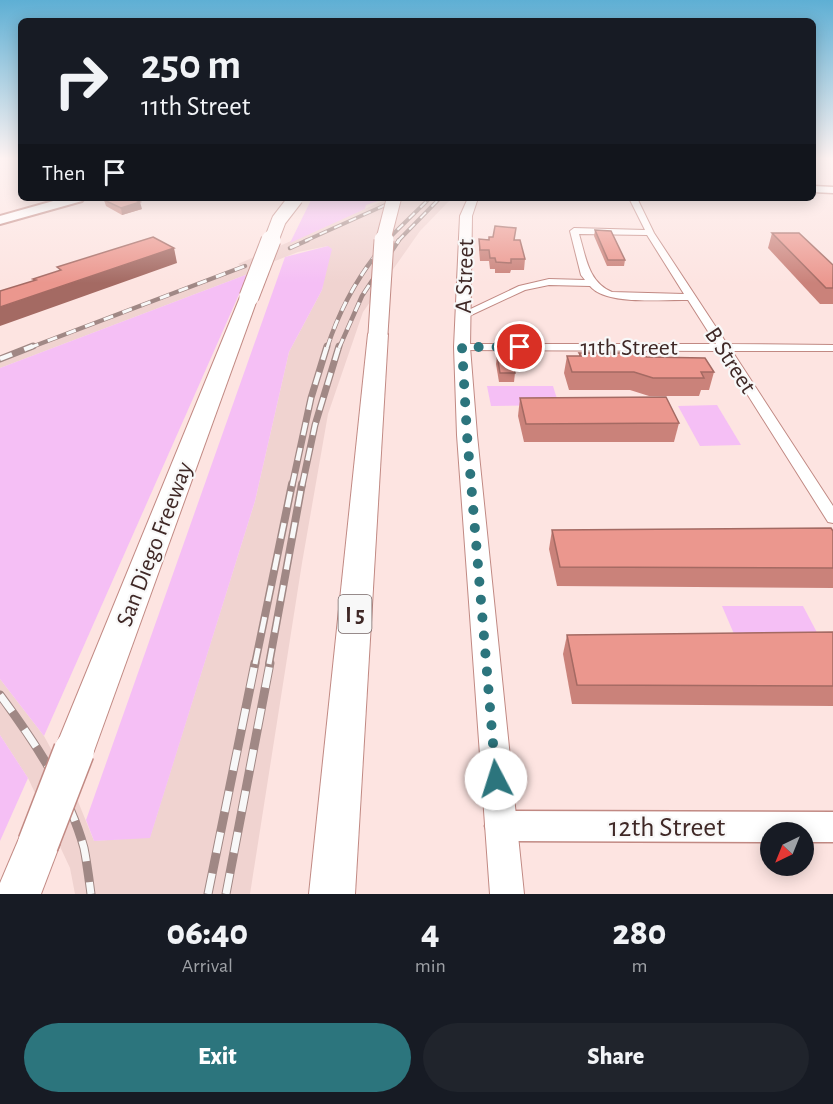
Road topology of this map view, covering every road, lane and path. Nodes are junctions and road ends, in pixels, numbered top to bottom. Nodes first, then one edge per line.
1 (67, 201) edge
2 (295, 201) edge
3 (393, 201) edge
4 (472, 201) edge
5 (634, 201) edge
6 (0, 220) edge
7 (650, 233) junction
8 (592, 283) junction
9 (690, 297) junction
10 (463, 315) junction
11 (462, 347) junction
12 (723, 348) junction
13 (833, 348) edge
14 (833, 518) edge
15 (500, 826) junction
16 (833, 827) edge
17 (18, 894) edge
18 (332, 894) edge
19 (507, 894) edge

1 - 6 main road
2 - 17 highway, San Diego Freeway, bridge
3 - 18 highway, I 5, bridge
4 - 10 main road, A Street
5 - 7 street, B Street
7 - 8 street
7 - 9 street, B Street
8 - 9 street
8 - 10 street
9 - 12 street, B Street
10 - 11 main road, A Street
11 - 12 street, 11th Street
11 - 15 main road, A Street
12 - 13 street, 11th Street
12 - 14 street, B Street
15 - 16 street, 12th Street
15 - 19 main road, A Street

